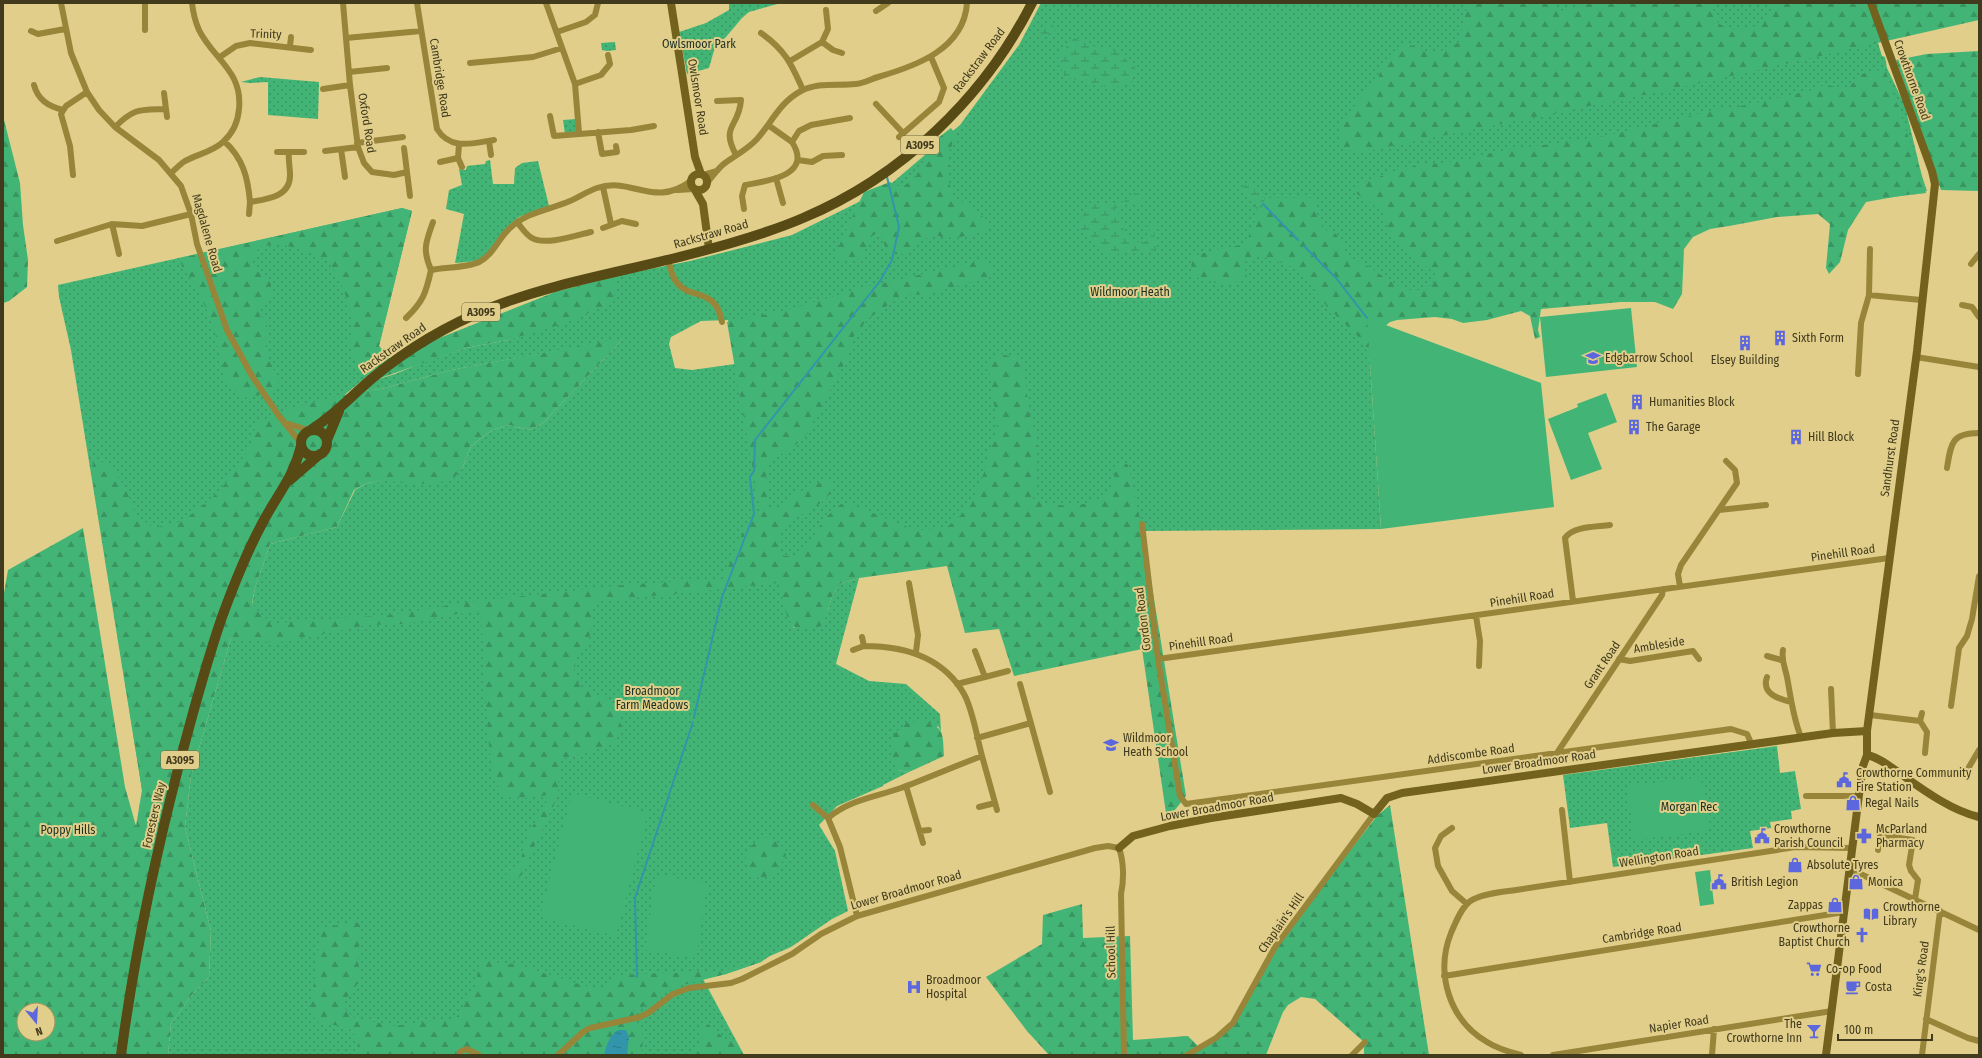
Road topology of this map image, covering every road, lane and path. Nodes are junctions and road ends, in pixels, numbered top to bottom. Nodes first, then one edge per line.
1 (61, 3) edge
2 (145, 3) edge
3 (192, 3) edge
4 (343, 3) edge
5 (417, 3) edge
6 (546, 3) edge
7 (598, 3) edge
8 (671, 3) edge
9 (888, 3) edge
10 (967, 3) edge
11 (1032, 3) edge
12 (1871, 3) edge
13 (826, 10) dead end
14 (876, 10) dead end
15 (65, 28) junction
16 (145, 30) dead end
17 (31, 31) dead end
18 (421, 31) junction
19 (557, 32) junction
20 (761, 33) dead end
21 (291, 37) dead end
22 (346, 38) junction
23 (822, 42) junction
24 (290, 46) junction
25 (562, 48) junction
26 (311, 50) dead end
27 (842, 53) dead end
28 (608, 55) dead end
29 (220, 56) junction
30 (931, 57) junction
31 (790, 61) junction
32 (470, 63) dead end
33 (387, 68) dead end
34 (349, 72) junction
35 (34, 84) dead end
36 (575, 84) junction
37 (350, 85) junction
38 (323, 89) dead end
39 (803, 90) junction
40 (87, 92) junction
41 (164, 94) dead end
42 (717, 101) dead end
43 (876, 104) dead end
44 (165, 109) junction
45 (63, 110) junction
46 (550, 116) dead end
47 (168, 117) dead end
48 (850, 118) dead end
49 (654, 126) dead end
50 (768, 126) junction
51 (115, 127) junction
52 (598, 132) junction
53 (579, 133) junction
54 (404, 137) dead end
55 (224, 141) junction
56 (792, 142) junction
57 (459, 144) junction
58 (358, 145) junction
59 (616, 146) dead end
60 (404, 148) dead end
61 (694, 148) junction
62 (341, 149) junction
63 (325, 151) dead end
64 (277, 152) dead end
65 (289, 152) junction
66 (304, 152) dead end
67 (842, 154) dead end
68 (736, 155) junction
69 (491, 156) dead end
70 (458, 158) junction
71 (798, 160) junction
72 (440, 162) dead end
73 (1930, 165) joint
74 (462, 167) dead end
75 (717, 171) junction
76 (407, 172) junction
77 (171, 173) junction
78 (73, 174) dead end
79 (702, 174) junction
80 (345, 177) dead end
81 (776, 178) junction
82 (691, 179) junction
83 (707, 185) junction
84 (603, 187) junction
85 (676, 190) junction
86 (695, 190) junction
87 (410, 196) dead end
88 (250, 202) junction
89 (783, 203) dead end
90 (703, 204) junction
91 (744, 209) dead end
92 (191, 214) junction
93 (250, 214) dead end
94 (433, 222) dead end
95 (517, 222) junction
96 (112, 224) junction
97 (611, 224) junction
98 (636, 224) dead end
99 (604, 228) dead end
100 (591, 232) dead end
101 (57, 241) dead end
102 (709, 249) junction
103 (1870, 249) dead end
104 (119, 254) dead end
105 (1979, 254) edge
106 (668, 260) junction
107 (1971, 264) dead end
108 (431, 270) junction
109 (1868, 296) junction
110 (1921, 300) junction
111 (1962, 305) dead end
112 (1979, 317) edge
113 (406, 318) dead end
114 (722, 322) dead end
115 (1916, 357) junction
116 (1979, 366) edge
117 (1858, 374) dead end
118 (340, 407) junction
119 (286, 422) junction
120 (310, 430) junction
121 (1979, 434) edge
122 (327, 440) junction
123 (301, 444) junction
124 (320, 454) junction
125 (1726, 461) dead end
126 (1947, 468) dead end
127 (289, 481) junction
128 (1766, 505) dead end
129 (1719, 510) junction
130 (1142, 524) dead end
131 (1610, 525) dead end
132 (1889, 558) junction
133 (1979, 576) edge
134 (909, 583) dead end
135 (1680, 587) junction
136 (1663, 589) junction
137 (1977, 594) edge
138 (1573, 602) junction
139 (1476, 616) junction
140 (862, 637) dead end
141 (864, 646) junction
142 (853, 650) dead end
143 (1782, 650) dead end
144 (975, 651) dead end
145 (916, 652) junction
146 (1767, 656) dead end
147 (1158, 659) junction
148 (1619, 659) junction
149 (1699, 659) dead end
150 (1781, 660) junction
151 (1479, 666) dead end
152 (1008, 671) dead end
153 (985, 677) junction
154 (1767, 677) dead end
155 (957, 684) junction
156 (1020, 684) dead end
157 (1831, 689) dead end
158 (1790, 702) junction
159 (1951, 706) dead end
160 (1922, 713) dead end
161 (1870, 715) junction
162 (1920, 721) junction
163 (1031, 723) junction
164 (1867, 731) junction
165 (1833, 732) junction
166 (1801, 737) junction
167 (977, 738) junction
168 (1752, 744) junction
169 (1979, 750) edge
170 (1556, 753) junction
171 (1925, 753) dead end
172 (1867, 755) junction
173 (982, 756) junction
174 (1969, 767) dead end
175 (906, 786) junction
176 (1050, 792) dead end
177 (1806, 796) dead end
178 (1859, 796) junction
179 (995, 803) junction
180 (813, 804) dead end
181 (1186, 804) joint
182 (979, 807) dead end
183 (997, 810) dead end
184 (1562, 810) dead end
185 (1374, 814) junction
186 (1979, 817) edge
187 (828, 818) junction
188 (1452, 828) dead end
189 (929, 830) dead end
190 (920, 832) junction
191 (923, 843) dead end
192 (1119, 848) junction
193 (1852, 848) junction
194 (1878, 850) dead end
195 (1850, 869) junction
196 (1570, 882) junction
197 (1916, 899) junction
198 (1469, 902) junction
199 (1940, 911) junction
200 (1844, 912) junction
201 (857, 916) junction
202 (1979, 930) edge
203 (1444, 976) junction
204 (1832, 1011) junction
205 (1926, 1019) junction
206 (1714, 1029) junction
207 (1979, 1041) edge
208 (1364, 1042) dead end
209 (1502, 1053) edge
210 (121, 1055) edge
211 (459, 1055) edge
212 (479, 1055) edge
213 (558, 1055) edge
214 (1124, 1055) edge
215 (1187, 1055) edge
216 (1352, 1055) edge
217 (1522, 1055) edge
218 (1553, 1055) edge
219 (1712, 1055) edge
220 (1826, 1055) edge
221 (1922, 1055) edge

1 - 15 street, Magdalene Road
2 - 16 street
3 - 29 street
4 - 22 street, Oxford Road
5 - 18 street, Cambridge Road
6 - 19 street
7 - 19 street
8 - 61 street, Owlsmoor Road
9 - 14 street
10 - 30 street
11 - 102 main road, Rackstraw Road / A3095
12 - 73 street, Crowthorne Road
13 - 23 street
15 - 17 street
15 - 40 street, Magdalene Road
18 - 22 street
18 - 57 street, Cambridge Road
19 - 25 street
20 - 31 street
21 - 24 street, Trinity
22 - 34 street, Oxford Road
23 - 27 street
23 - 31 street
24 - 26 street, Trinity
24 - 29 street, Trinity
25 - 32 street
25 - 36 street
28 - 36 street
29 - 55 street
30 - 39 street
30 - 43 street
31 - 39 street
33 - 34 street
34 - 37 street, Oxford Road
35 - 45 street
36 - 53 street
37 - 38 street
37 - 58 street, Oxford Road
39 - 50 street
40 - 45 street
40 - 51 street, Magdalene Road
41 - 44 street
42 - 68 street
44 - 47 street
44 - 51 street
45 - 78 street
46 - 53 street
48 - 56 street
49 - 52 street
50 - 56 street
50 - 68 street
51 - 77 street, Magdalene Road
52 - 53 street
52 - 59 street
54 - 58 street
55 - 77 street
55 - 88 street
56 - 71 street
57 - 69 street
57 - 70 street
58 - 62 street
58 - 76 street, Oxford Road
60 - 76 street
61 - 79 street, Owlsmoor Road
61 - 82 street, Owlsmoor Road
62 - 63 street
62 - 80 street
64 - 65 street
65 - 66 street
65 - 88 street
67 - 71 street
68 - 75 street
70 - 72 street
70 - 74 street
71 - 81 street
73 - 110 street, Sandhurst Road
75 - 79 street
75 - 83 street
76 - 87 street
77 - 92 street, Magdalene Road
79 - 82 street
79 - 83 street
81 - 89 street
81 - 91 street
82 - 85 street
82 - 86 street
83 - 86 street
83 - 90 street
84 - 85 street
84 - 95 street
84 - 97 street
85 - 86 street
86 - 90 street
88 - 93 street
90 - 102 street
92 - 96 street
92 - 119 street, Magdalene Road
94 - 108 street
95 - 100 street
95 - 108 street
96 - 101 street
96 - 104 street
97 - 98 street
97 - 99 street
102 - 106 main road, Rackstraw Road / A3095
103 - 109 street
105 - 107 street
106 - 114 street
106 - 118 main road, Rackstraw Road / A3095
108 - 113 street
109 - 110 street
109 - 117 street
110 - 115 street, Sandhurst Road
111 - 112 street
115 - 116 street
115 - 132 street, Sandhurst Road
118 - 120 main road, Rackstraw Road / A3095
118 - 122 main road, Rackstraw Road / A3095
119 - 120 street, Magdalene Road
119 - 123 street, Magdalene Road
120 - 122 main road
120 - 123 main road
121 - 126 street
122 - 124 main road
123 - 124 main road
123 - 127 main road, Foresters Way / A3095
124 - 127 main road, Foresters Way / A3095
125 - 129 street
127 - 210 main road, Foresters Way / A3095
128 - 129 street
129 - 135 street
130 - 147 street, Gordon Road
131 - 138 street
132 - 135 street, Pinehill Road
132 - 161 street, Sandhurst Road
133 - 137 street
134 - 145 street
135 - 136 street, Pinehill Road
136 - 138 street, Pinehill Road
136 - 148 street, Grant Road
137 - 159 street
138 - 139 street, Pinehill Road
139 - 147 street, Pinehill Road
139 - 151 street
140 - 141 street
141 - 142 street
141 - 145 street
143 - 150 street
144 - 153 street
145 - 155 street
146 - 150 street
147 - 181 street, Gordon Road
148 - 149 street, Ambleside
148 - 170 street, Grant Road
150 - 158 street
152 - 153 street
153 - 155 street
154 - 158 street
155 - 167 street
156 - 163 street
157 - 165 street
158 - 166 street
160 - 162 street
161 - 162 street
161 - 164 street, Sandhurst Road
162 - 171 street
163 - 167 street
163 - 176 street
164 - 165 street, Lower Broadmoor Road
164 - 172 street, Sandhurst Road
165 - 166 street, Lower Broadmoor Road
166 - 168 street, Lower Broadmoor Road
167 - 173 street
168 - 170 street, Addiscombe Road
168 - 185 street, Lower Broadmoor Road
169 - 174 street
170 - 181 street, Addiscombe Road
172 - 178 street, Sandhurst Road
172 - 186 street
173 - 175 street
173 - 179 street
175 - 187 street
175 - 190 street
177 - 178 street
178 - 193 street, Sandhurst Road
179 - 182 street
179 - 183 street
180 - 187 street
184 - 196 street
185 - 192 street, Lower Broadmoor Road
185 - 215 street, Chaplain's Hill
187 - 201 street
188 - 198 street
189 - 190 street
190 - 191 street
192 - 201 street, Lower Broadmoor Road
192 - 214 street, School Hill
193 - 195 street, Sandhurst Road
193 - 196 street, Wellington Road
194 - 197 street
195 - 197 street
195 - 200 street, Sandhurst Road
196 - 198 street, Wellington Road
197 - 199 street
198 - 203 street
199 - 202 street
199 - 205 street, King's Road
200 - 203 street, Cambridge Road
200 - 204 street, Sandhurst Road
201 - 213 street, Lower Broadmoor Road
203 - 209 street
204 - 206 street, Napier Road
204 - 220 street, Sandhurst Road
205 - 207 street
205 - 221 street, King's Road
206 - 218 street, Napier Road
206 - 219 street
208 - 216 street
209 - 217 street
211 - 212 street

